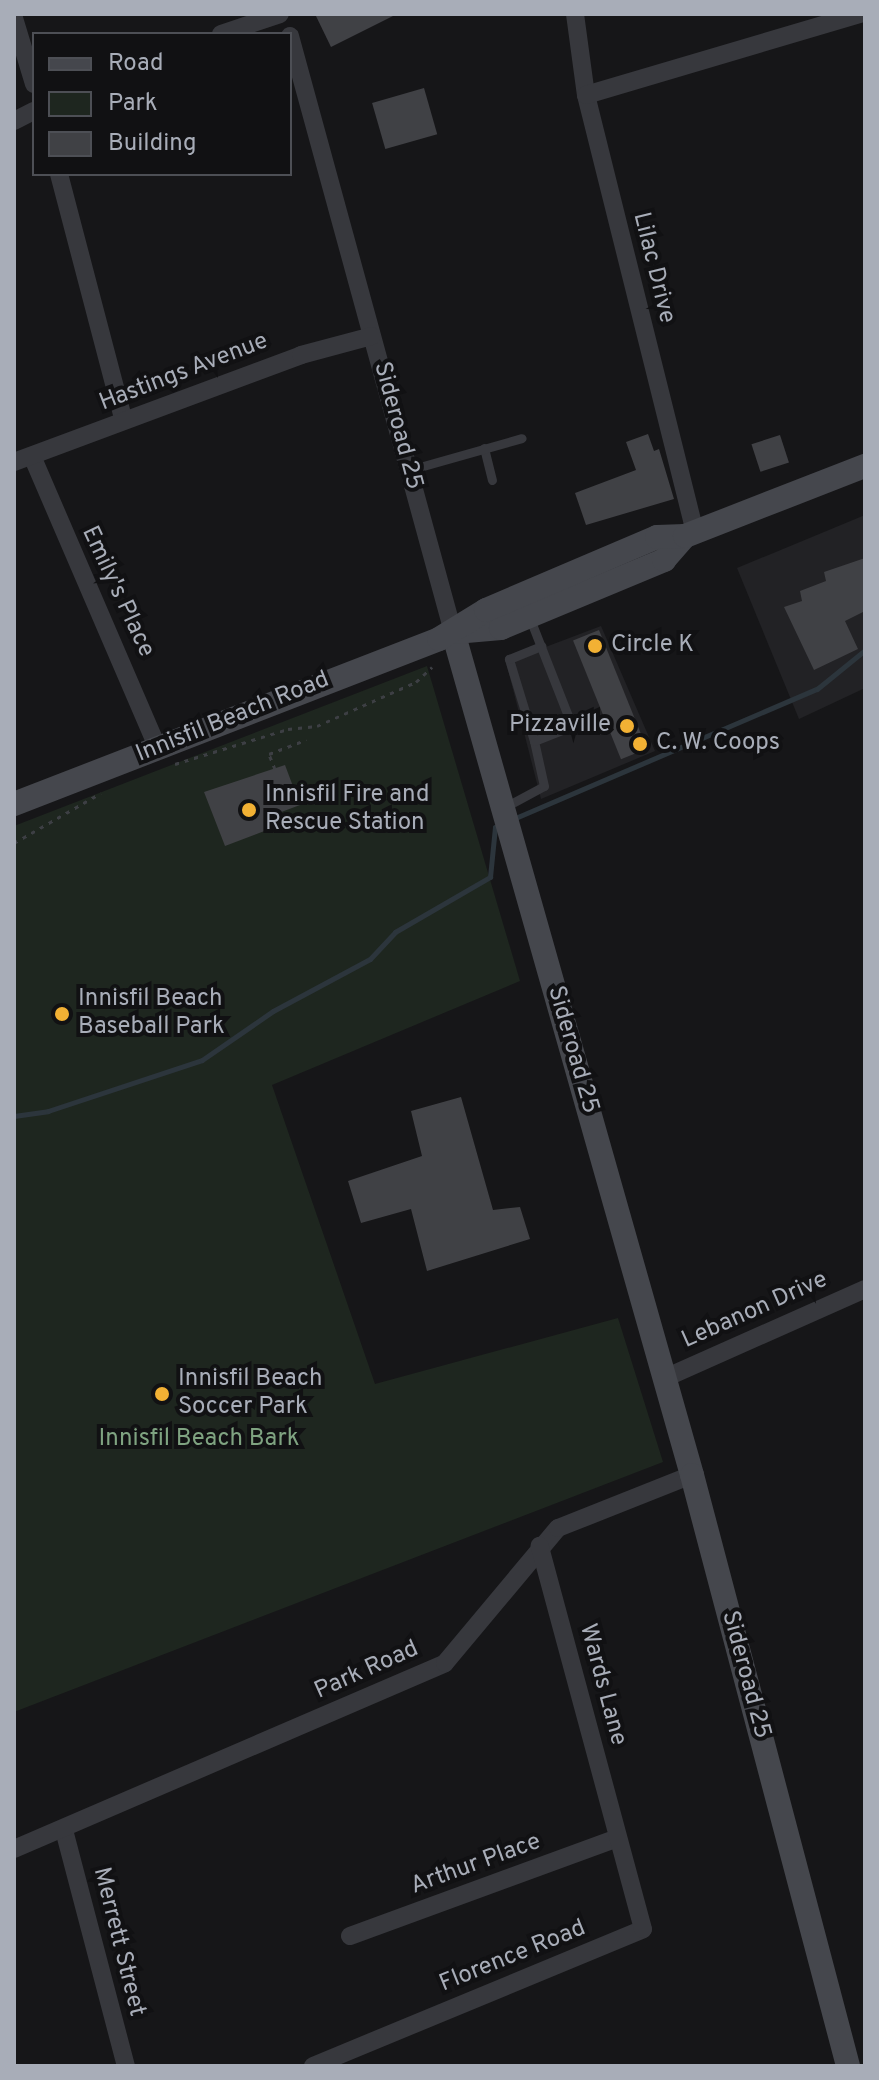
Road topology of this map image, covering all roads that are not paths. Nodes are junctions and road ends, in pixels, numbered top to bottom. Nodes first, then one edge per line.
1 (282, 14) edge
2 (575, 14) edge
3 (860, 14) edge
4 (14, 18) edge
5 (227, 32) edge
6 (292, 42) edge
7 (32, 77) edge
8 (586, 95) junction
9 (32, 112) edge
10 (14, 121) edge
11 (60, 176) edge
12 (372, 336) junction
13 (124, 421) junction
14 (522, 438) dead end
15 (484, 448) junction
16 (32, 456) junction
17 (14, 462) edge
18 (865, 466) edge
19 (409, 470) junction
20 (492, 480) dead end
21 (690, 534) junction
22 (529, 616) junction
23 (453, 632) junction
24 (541, 646) junction
25 (534, 741) junction
26 (161, 758) junction
27 (14, 804) edge
28 (503, 808) junction
29 (865, 1289) edge
30 (665, 1378) junction
31 (692, 1475) junction
32 (540, 1546) junction
33 (64, 1830) junction
34 (618, 1838) junction
35 (14, 1849) edge
36 (350, 1936) dead end
37 (126, 2066) edge
38 (313, 2066) edge
39 (848, 2066) edge

1 - 5 street
2 - 8 street, Lilac Drive
3 - 8 street
4 - 7 street
6 - 12 street, Sideroad 25
8 - 21 street, Lilac Drive
9 - 10 street
11 - 13 street
12 - 13 street, Hastings Avenue
12 - 19 street, Sideroad 25
13 - 16 street, Hastings Avenue
14 - 15 lane
15 - 19 lane
15 - 20 lane
16 - 17 street, Hastings Avenue
16 - 26 street, Emily's Place
18 - 21 main road, Innisfil Beach Road
19 - 23 street, Sideroad 25
21 - 22 main road, Innisfil Beach Road
21 - 23 main road, Innisfil Beach Road
22 - 23 main road, Innisfil Beach Road
22 - 24 lane
23 - 26 main road, Innisfil Beach Road
23 - 28 main road, Sideroad 25
24 - 25 lane
24 - 25 lane
25 - 28 lane
26 - 27 main road, Innisfil Beach Road
28 - 30 main road, Sideroad 25
29 - 30 street, Lebanon Drive
30 - 31 main road, Sideroad 25
31 - 32 street, Park Road
31 - 39 main road, Sideroad 25
32 - 33 street, Park Road
32 - 34 street, Wards Lane
33 - 35 street, Park Road
33 - 37 street, Merrett Street
34 - 36 street, Arthur Place
34 - 38 street, Florence Road

